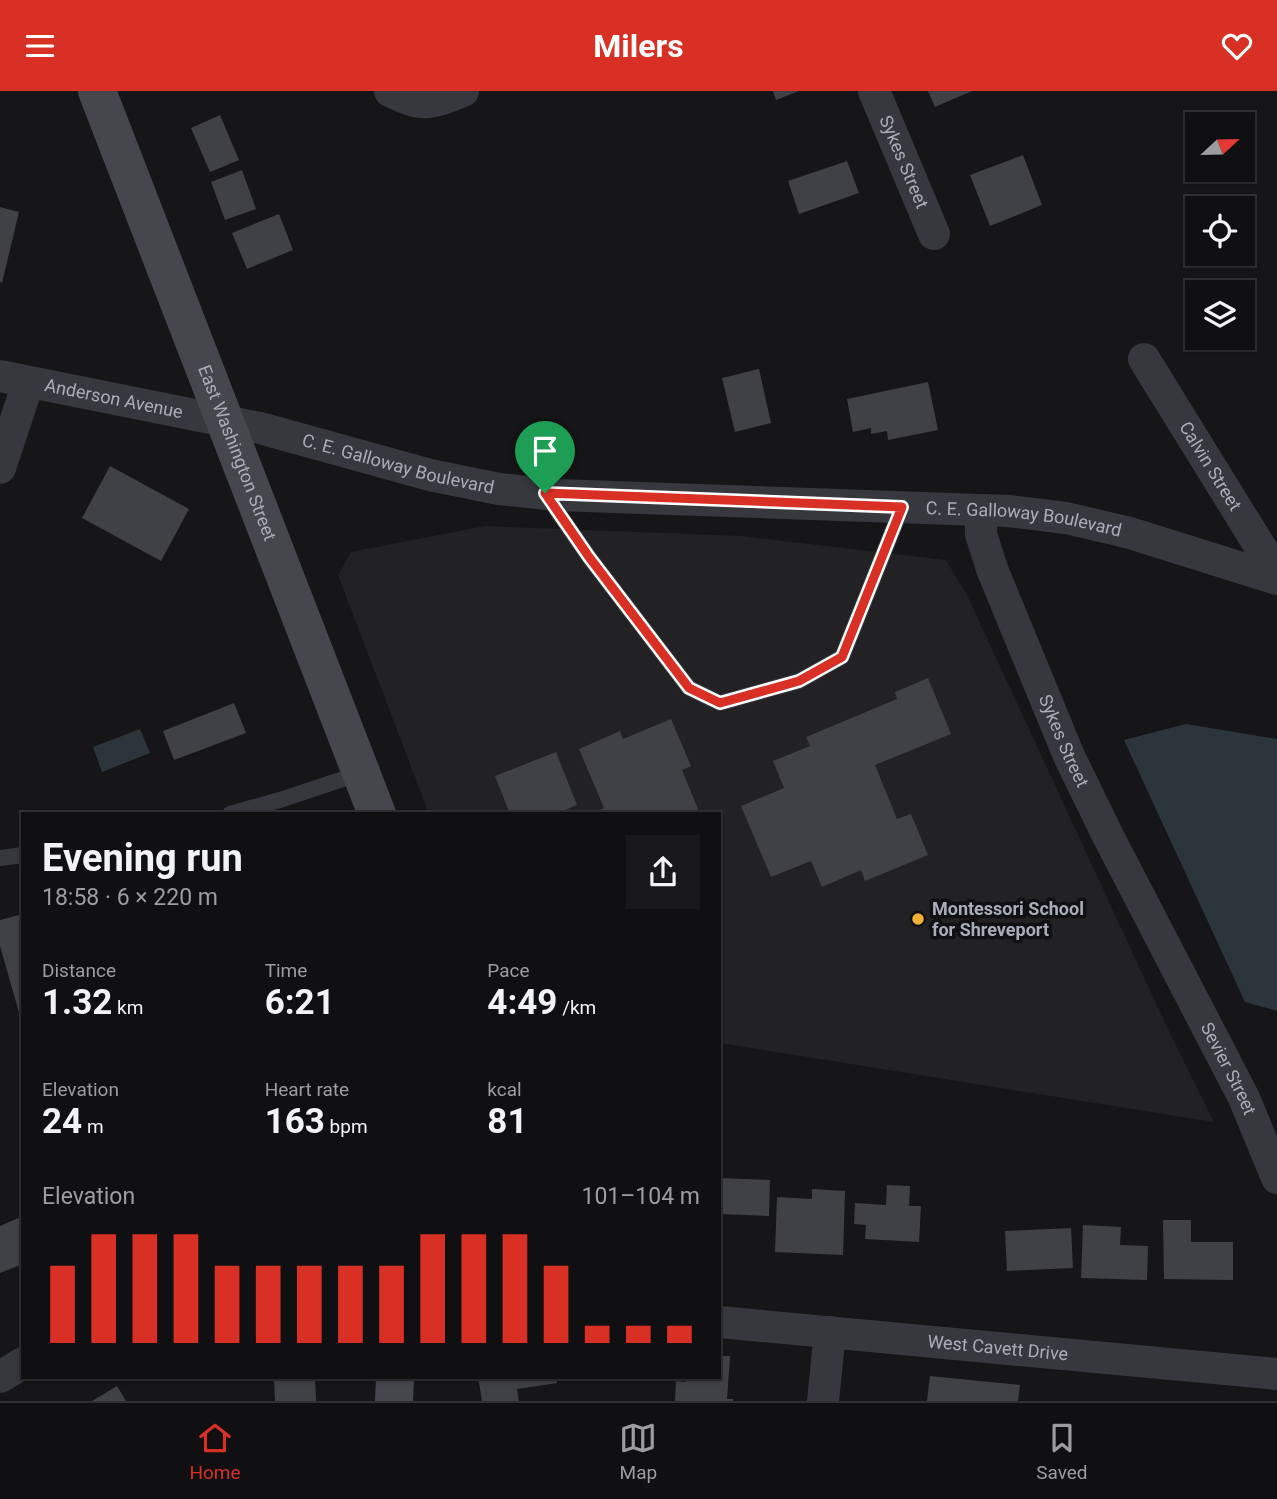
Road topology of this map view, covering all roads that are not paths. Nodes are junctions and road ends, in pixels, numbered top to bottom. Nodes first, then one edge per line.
1 (97, 91) edge
2 (463, 91) edge
3 (874, 91) edge
4 (401, 96) edge
5 (934, 234) dead end
6 (1144, 359) dead end
7 (14, 380) edge
8 (225, 421) junction
9 (0, 468) edge
10 (545, 493) junction
11 (902, 507) junction
12 (981, 510) junction
13 (1277, 576) edge
14 (361, 773) junction
15 (237, 812) edge
16 (376, 812) edge
17 (21, 855) edge
18 (0, 858) edge
19 (1173, 962) joint
20 (1277, 1178) edge
21 (721, 1322) edge
22 (830, 1332) junction
23 (21, 1364) edge
24 (1277, 1374) edge
25 (0, 1377) edge
26 (395, 1379) edge
27 (394, 1401) edge
28 (823, 1401) edge

1 - 8 street, East Washington Street
2 - 4 street
3 - 5 street, Sykes Street
6 - 13 street, Calvin Street
7 - 8 street, Anderson Avenue
7 - 9 street
8 - 10 street, C. E. Galloway Boulevard
8 - 14 street, East Washington Street
10 - 11 street, C. E. Galloway Boulevard
10 - 11 lane
11 - 12 street, C. E. Galloway Boulevard
12 - 13 street, C. E. Galloway Boulevard
12 - 19 street, Sykes Street
14 - 15 lane
14 - 16 street, East Washington Street
17 - 18 lane
19 - 20 street, Sevier Street
21 - 22 street, West Cavett Drive
22 - 24 street, West Cavett Drive
22 - 28 street
23 - 25 street
26 - 27 street

